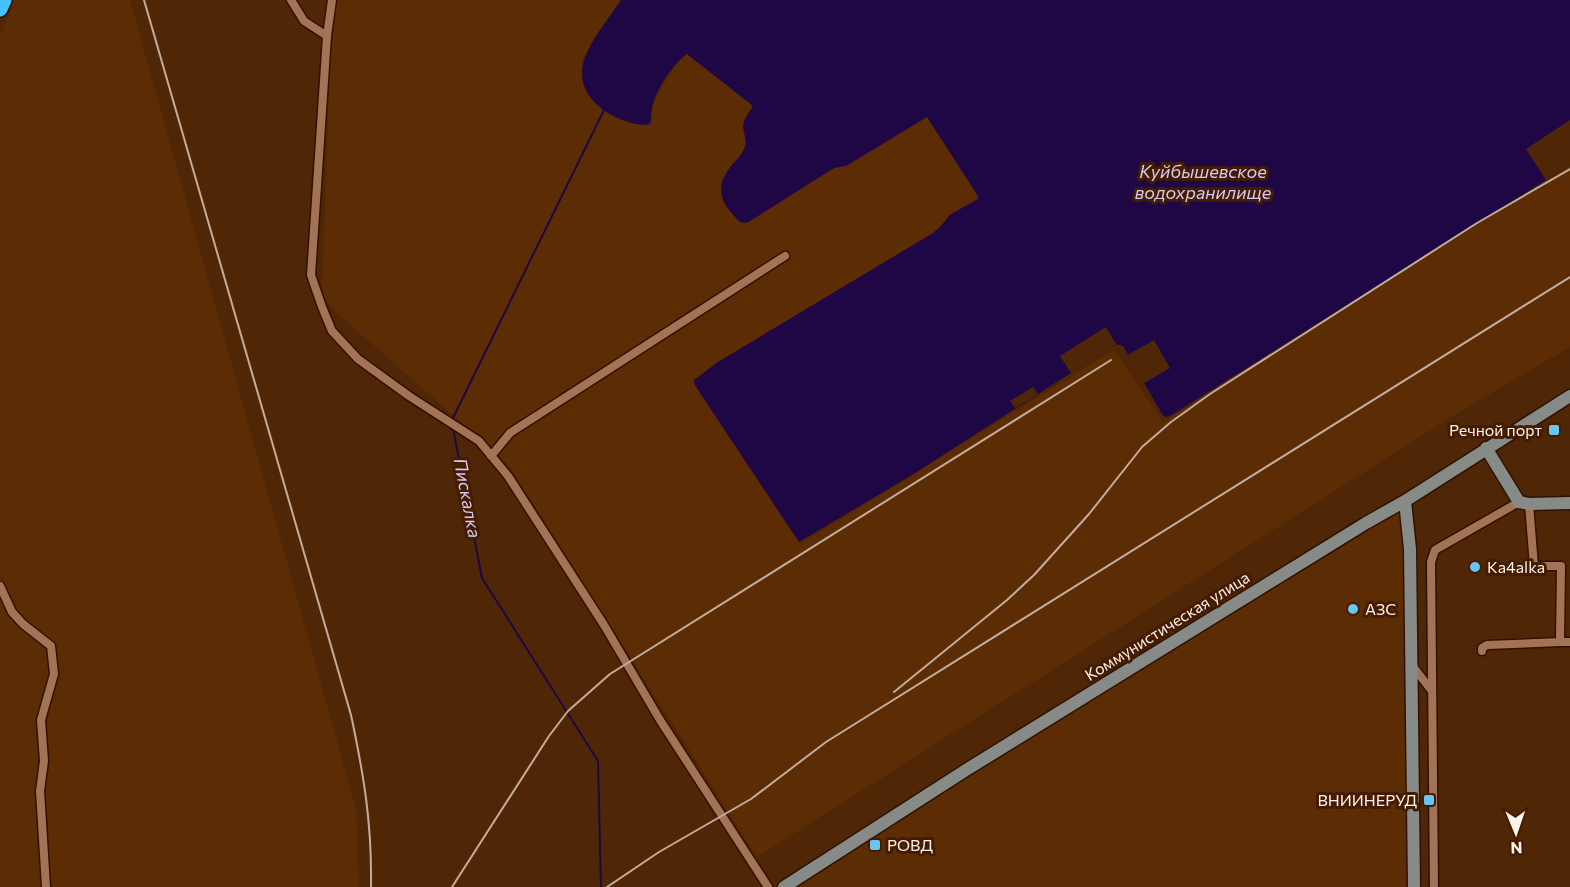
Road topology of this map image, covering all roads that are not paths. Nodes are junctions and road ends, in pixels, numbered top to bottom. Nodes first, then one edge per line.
1 (4, 0) edge
2 (291, 0) edge
3 (332, 0) edge
4 (0, 9) edge
5 (327, 36) junction
6 (785, 256) dead end
7 (1570, 396) edge
8 (1486, 448) junction
9 (491, 456) junction
10 (1405, 501) junction
11 (1524, 503) junction
12 (1570, 503) edge
13 (0, 585) edge
14 (1560, 642) junction
15 (1570, 642) edge
16 (1482, 651) dead end
17 (1411, 664) junction
18 (1432, 692) junction
19 (46, 887) edge
20 (768, 887) edge
21 (784, 887) edge
22 (1414, 887) edge
23 (1434, 887) edge

1 - 4 highway
2 - 5 street
3 - 5 street
5 - 9 street
6 - 9 street
7 - 8 main road, Коммунистическая улица
8 - 10 main road, Коммунистическая улица
8 - 11 main road
9 - 20 street
10 - 17 main road
10 - 21 main road, Коммунистическая улица
11 - 12 main road
11 - 14 street
11 - 18 street
13 - 19 street
14 - 15 street
14 - 16 street
17 - 18 street
17 - 22 main road
18 - 23 street

